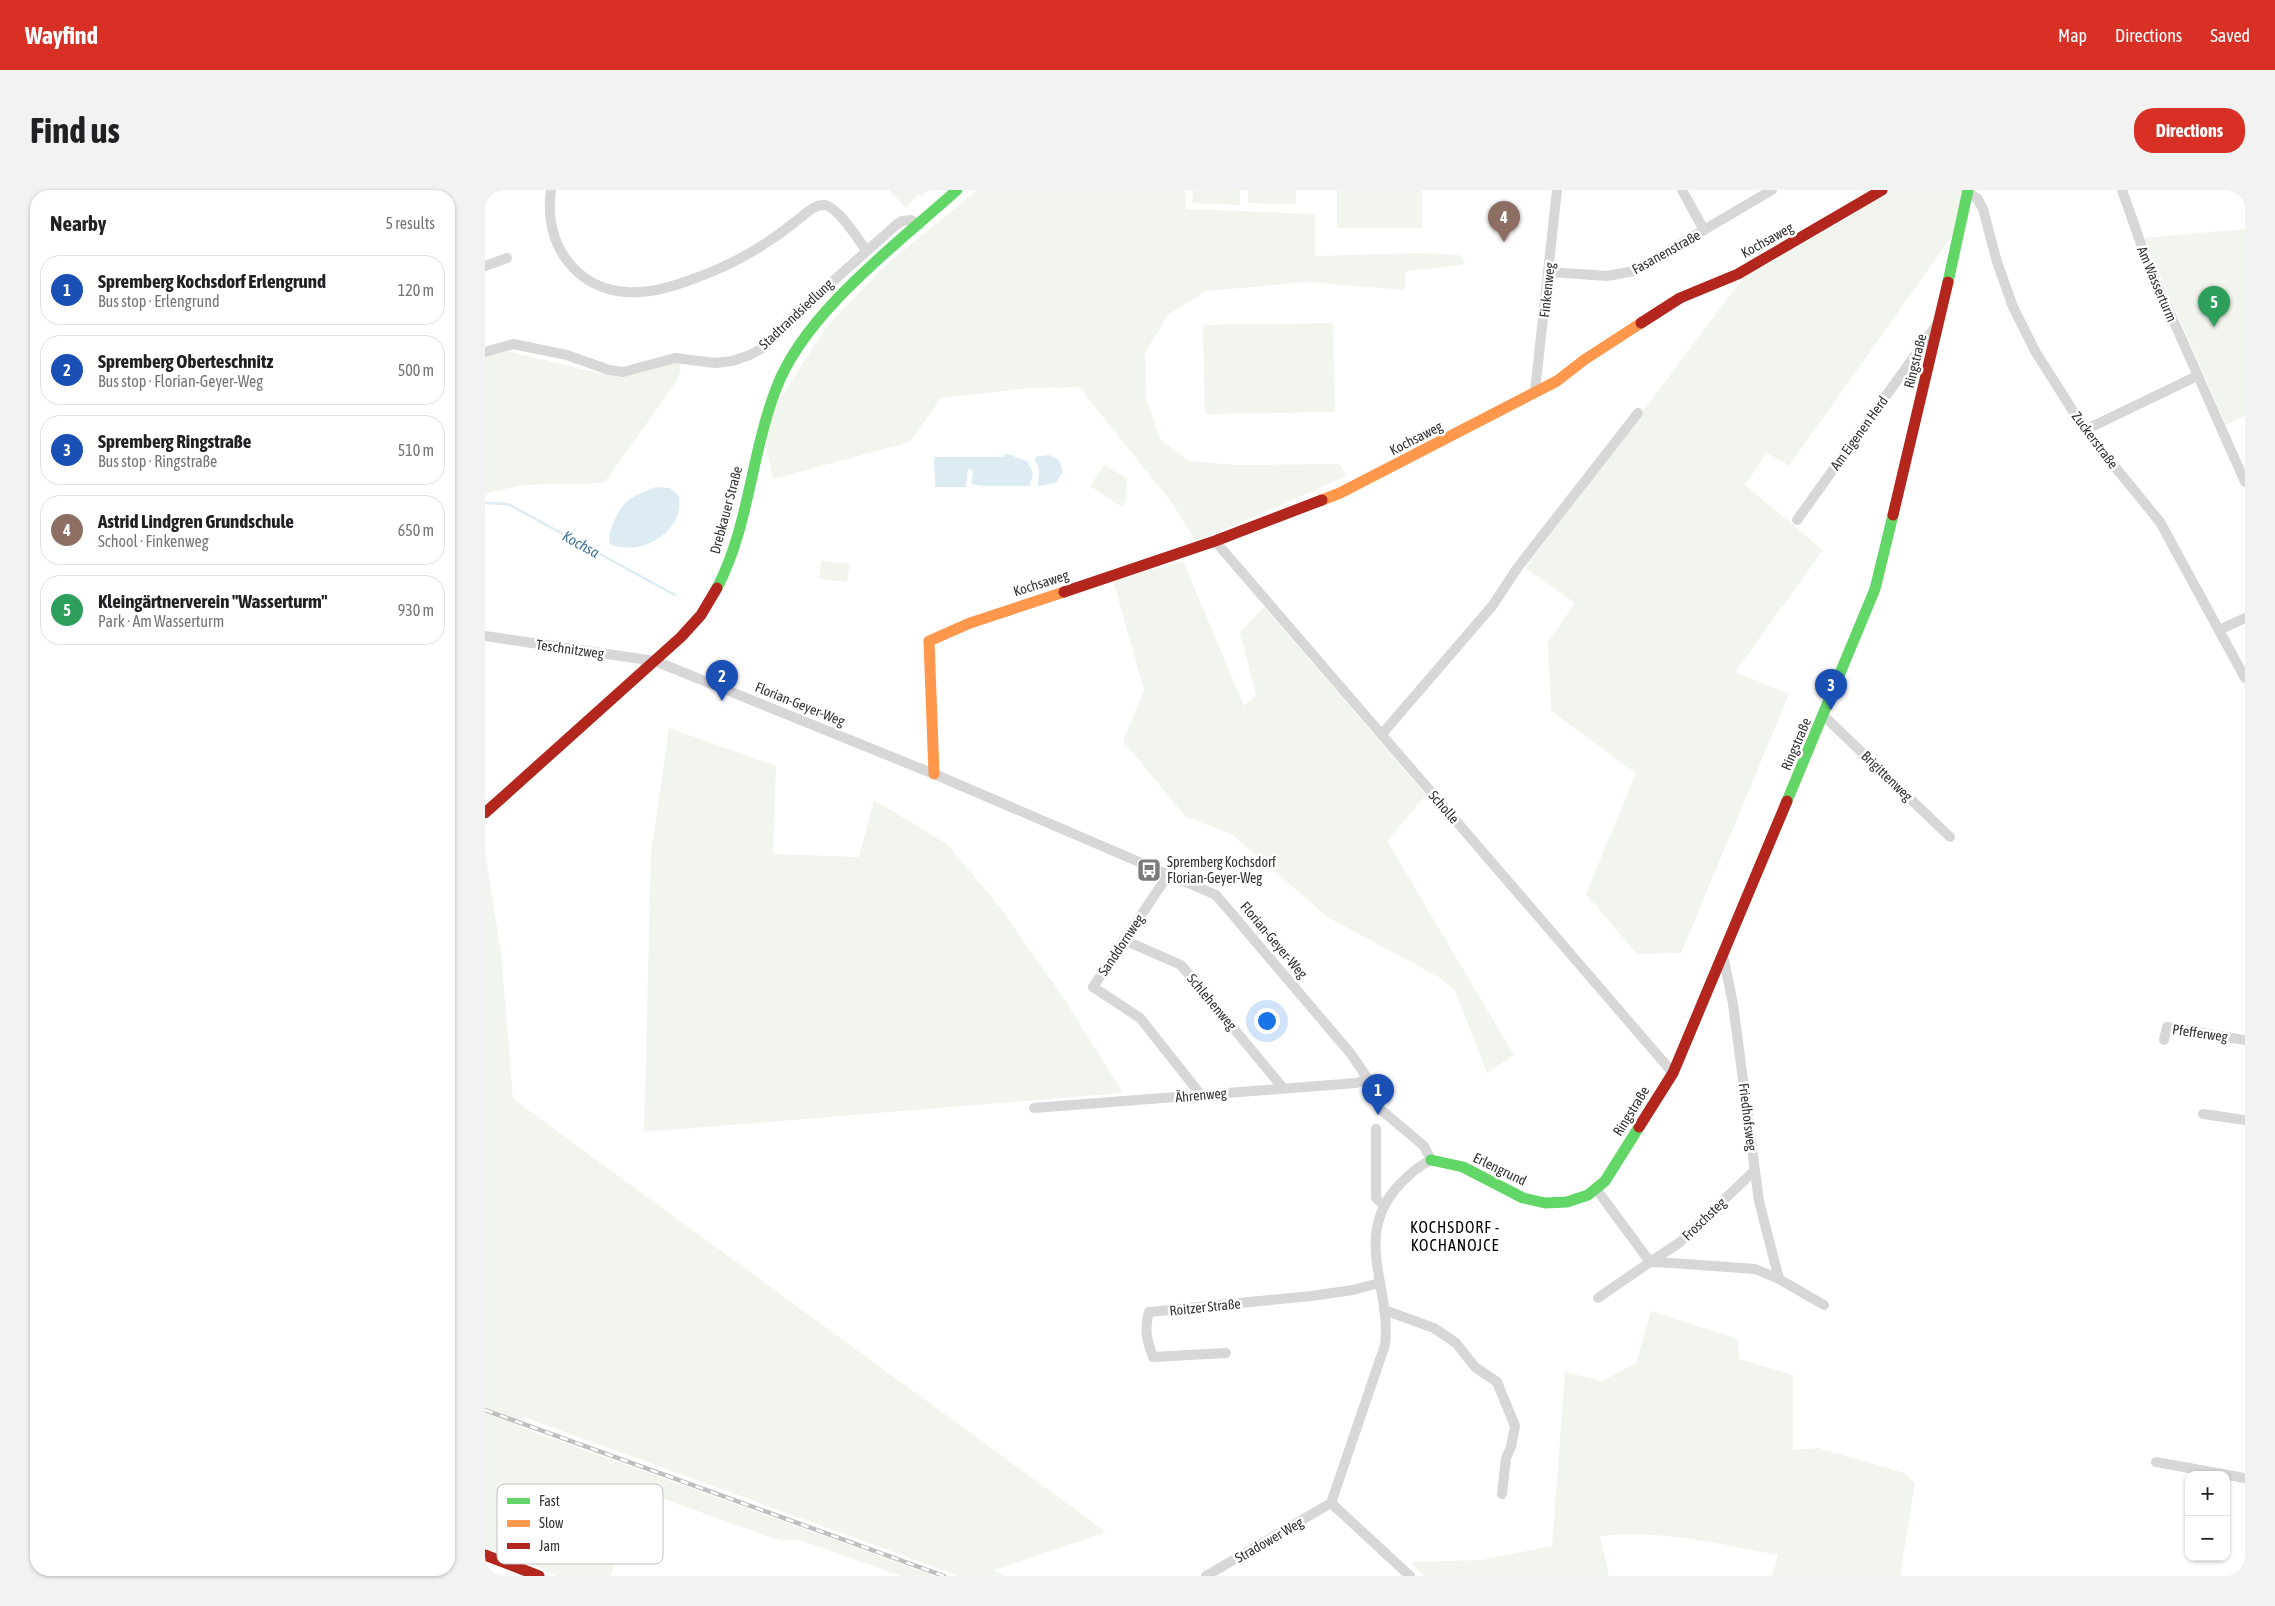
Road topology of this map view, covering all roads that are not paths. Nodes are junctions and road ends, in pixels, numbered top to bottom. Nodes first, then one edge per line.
1 (551, 190) edge
2 (957, 190) edge
3 (1557, 190) edge
4 (1682, 190) edge
5 (1772, 190) edge
6 (1882, 190) edge
7 (2122, 190) edge
8 (1968, 191) edge
9 (919, 225) junction
10 (1705, 230) junction
11 (867, 250) junction
12 (507, 258) dead end
13 (485, 266) edge
14 (1549, 272) junction
15 (1940, 322) junction
16 (485, 352) edge
17 (2197, 376) junction
18 (1535, 391) junction
19 (1638, 413) dead end
20 (2085, 430) junction
21 (2245, 482) edge
22 (1797, 520) dead end
23 (1215, 541) junction
24 (2245, 618) edge
25 (2219, 630) junction
26 (485, 636) edge
27 (655, 661) junction
28 (2245, 678) edge
29 (1824, 716) junction
30 (1382, 734) junction
31 (934, 774) junction
32 (485, 813) edge
33 (1950, 837) dead end
34 (1168, 875) junction
35 (1124, 940) junction
36 (1723, 954) junction
37 (2164, 1040) dead end
38 (2245, 1040) edge
39 (1673, 1073) junction
40 (1369, 1079) junction
41 (1283, 1088) junction
42 (1201, 1095) junction
43 (1034, 1108) dead end
44 (2203, 1114) dead end
45 (2245, 1120) edge
46 (1376, 1129) dead end
47 (1431, 1160) junction
48 (1755, 1171) junction
49 (1597, 1190) junction
50 (1384, 1204) junction
51 (1650, 1262) junction
52 (1779, 1279) junction
53 (1379, 1283) junction
54 (1598, 1298) dead end
55 (1824, 1304) dead end
56 (1384, 1310) junction
57 (1226, 1352) dead end
58 (2155, 1462) dead end
59 (2245, 1478) edge
60 (1502, 1494) dead end
61 (1331, 1503) junction
62 (485, 1555) edge
63 (497, 1560) edge
64 (508, 1564) edge
65 (539, 1576) edge
66 (1206, 1576) edge
67 (1410, 1576) edge

1 - 11 street
2 - 9 street, Drebkauer Straße
3 - 14 street, Finkenweg
4 - 10 street
5 - 10 street, Fasanenstraße
6 - 18 street, Kochsaweg
7 - 17 street, Am Wasserturm
8 - 15 street, Ringstraße
8 - 20 street, Zuckerstraße
9 - 11 street, Stadtrandsiedlung
9 - 27 street, Drebkauer Straße
10 - 14 street, Fasanenstraße
11 - 16 street, Stadtrandsiedlung
12 - 13 street
14 - 18 street, Finkenweg
15 - 22 street, Am Eigenen Herd
15 - 29 street, Ringstraße
17 - 20 street
17 - 21 street, Am Wasserturm
18 - 23 street, Kochsaweg
19 - 30 street
20 - 25 street, Zuckerstraße
23 - 30 street, Scholle
23 - 31 street, Kochsaweg
24 - 25 street
25 - 28 street, Zuckerstraße
26 - 27 street, Teschnitzweg
27 - 31 street, Florian-Geyer-Weg
27 - 32 street, Drebkauer Straße
29 - 33 street, Brigittenweg
29 - 36 street, Ringstraße
30 - 39 street, Scholle
31 - 34 street, Florian-Geyer-Weg
34 - 35 street, Sanddornweg
34 - 40 street, Florian-Geyer-Weg
35 - 41 street, Schlehenweg
35 - 42 street, Sanddornweg
36 - 39 street, Ringstraße
36 - 48 street, Friedhofsweg
37 - 38 street, Pfefferweg
39 - 49 street, Ringstraße
40 - 41 street, Ährenweg
40 - 47 street, Florian-Geyer-Weg
41 - 42 street, Ährenweg
42 - 43 street, Ährenweg
44 - 45 street
46 - 50 street
47 - 49 street, Erlengrund
47 - 50 street
48 - 51 street, Froschsteg
48 - 52 street, Friedhofsweg
49 - 51 street
50 - 53 street
51 - 52 street
51 - 54 street
52 - 55 street
53 - 56 street
53 - 57 street, Roitzer Straße
56 - 60 street
56 - 61 street
58 - 59 street
61 - 66 street, Stradower Weg
61 - 67 street
62 - 63 street
64 - 65 street

